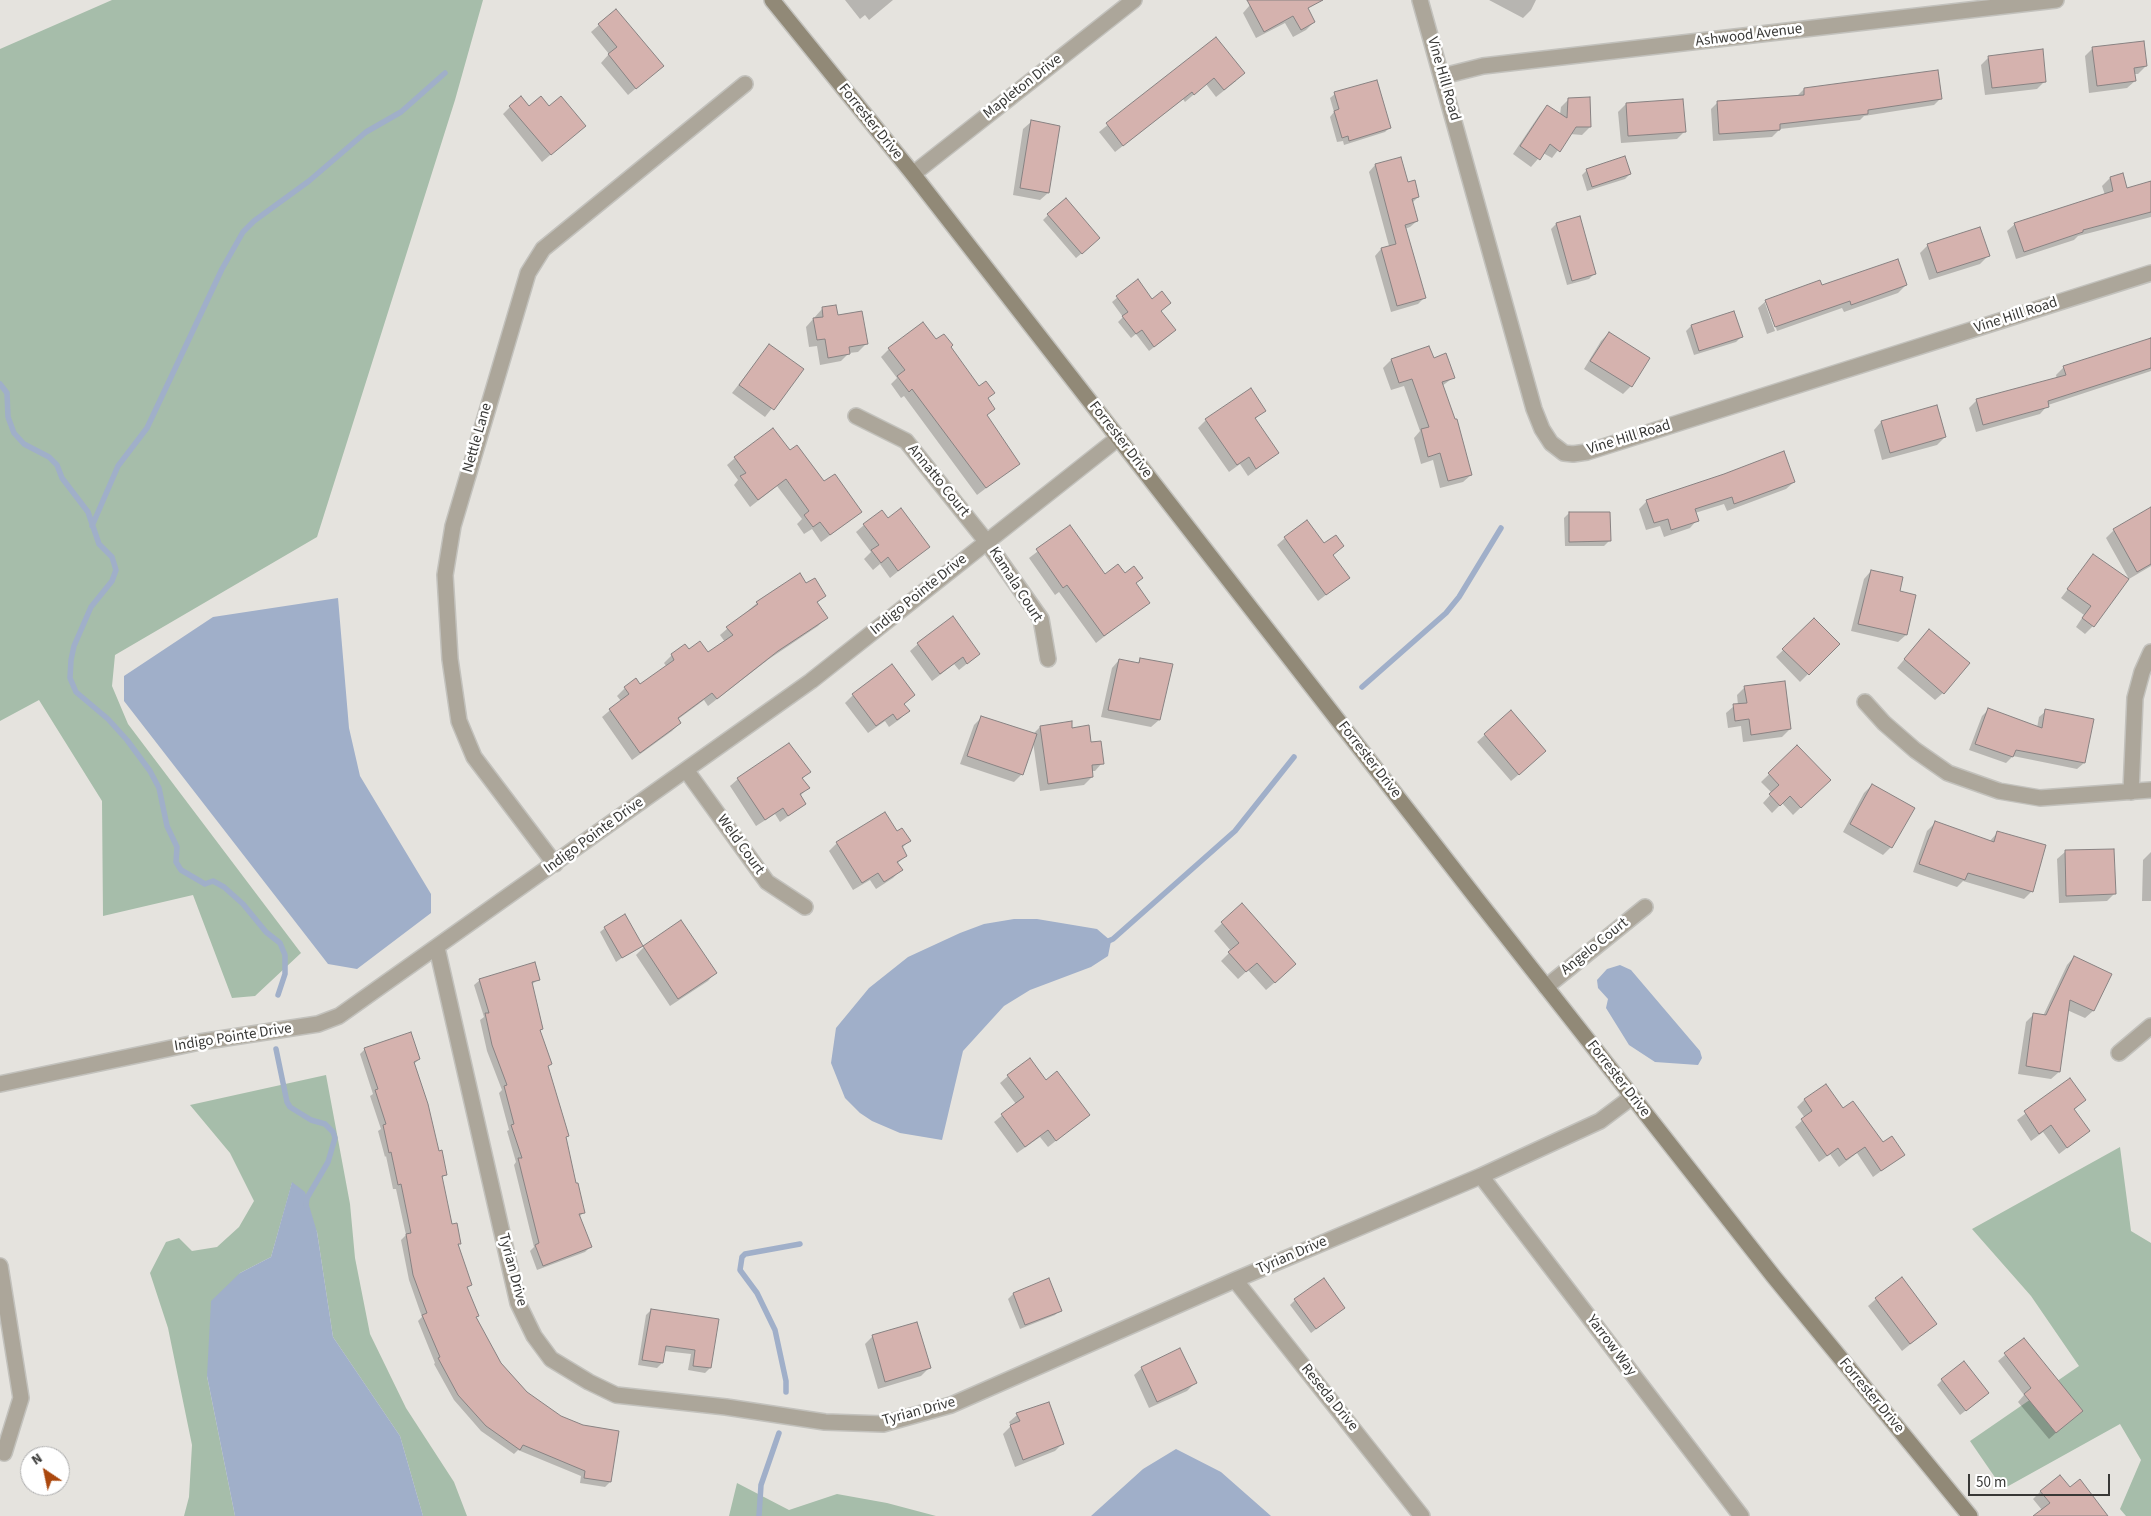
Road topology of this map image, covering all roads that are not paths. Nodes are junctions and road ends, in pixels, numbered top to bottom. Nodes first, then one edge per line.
1 (772, 0) edge
2 (1134, 0) edge
3 (1420, 0) edge
4 (2056, 0) edge
5 (1442, 76) junction
6 (745, 84) dead end
7 (913, 174) junction
8 (2151, 273) edge
9 (856, 416) dead end
10 (1118, 438) junction
11 (986, 541) junction
12 (2151, 652) edge
13 (1048, 659) dead end
14 (1865, 702) dead end
15 (686, 770) junction
16 (2151, 790) edge
17 (2131, 792) junction
18 (555, 864) junction
19 (805, 907) dead end
20 (1645, 907) dead end
21 (437, 948) junction
22 (1546, 987) junction
23 (2151, 1026) edge
24 (2118, 1053) dead end
25 (0, 1084) edge
26 (1632, 1097) junction
27 (1481, 1176) junction
28 (0, 1266) edge
29 (1235, 1280) junction
30 (4, 1453) dead end
31 (1422, 1516) edge
32 (1741, 1516) edge
33 (1970, 1516) edge

1 - 7 street, Forrester Drive
2 - 7 street, Mapleton Drive
3 - 5 street, Vine Hill Road
4 - 5 street, Ashwood Avenue
5 - 8 street, Vine Hill Road
6 - 18 street, Nettle Lane
7 - 10 street, Forrester Drive
9 - 11 street, Annatto Court
10 - 11 street, Indigo Pointe Drive
10 - 22 street, Forrester Drive
11 - 13 street, Kamala Court
11 - 15 street, Indigo Pointe Drive
12 - 17 street
14 - 17 street
15 - 18 street, Indigo Pointe Drive
15 - 19 street, Weld Court
16 - 17 street
18 - 21 street, Indigo Pointe Drive
20 - 22 street, Angelo Court
21 - 25 street, Indigo Pointe Drive
21 - 29 street, Tyrian Drive
22 - 26 street, Forrester Drive
23 - 24 street
26 - 27 street, Tyrian Drive
26 - 33 street, Forrester Drive
27 - 29 street, Tyrian Drive
27 - 32 street, Yarrow Way
28 - 30 street
29 - 31 street, Reseda Drive

